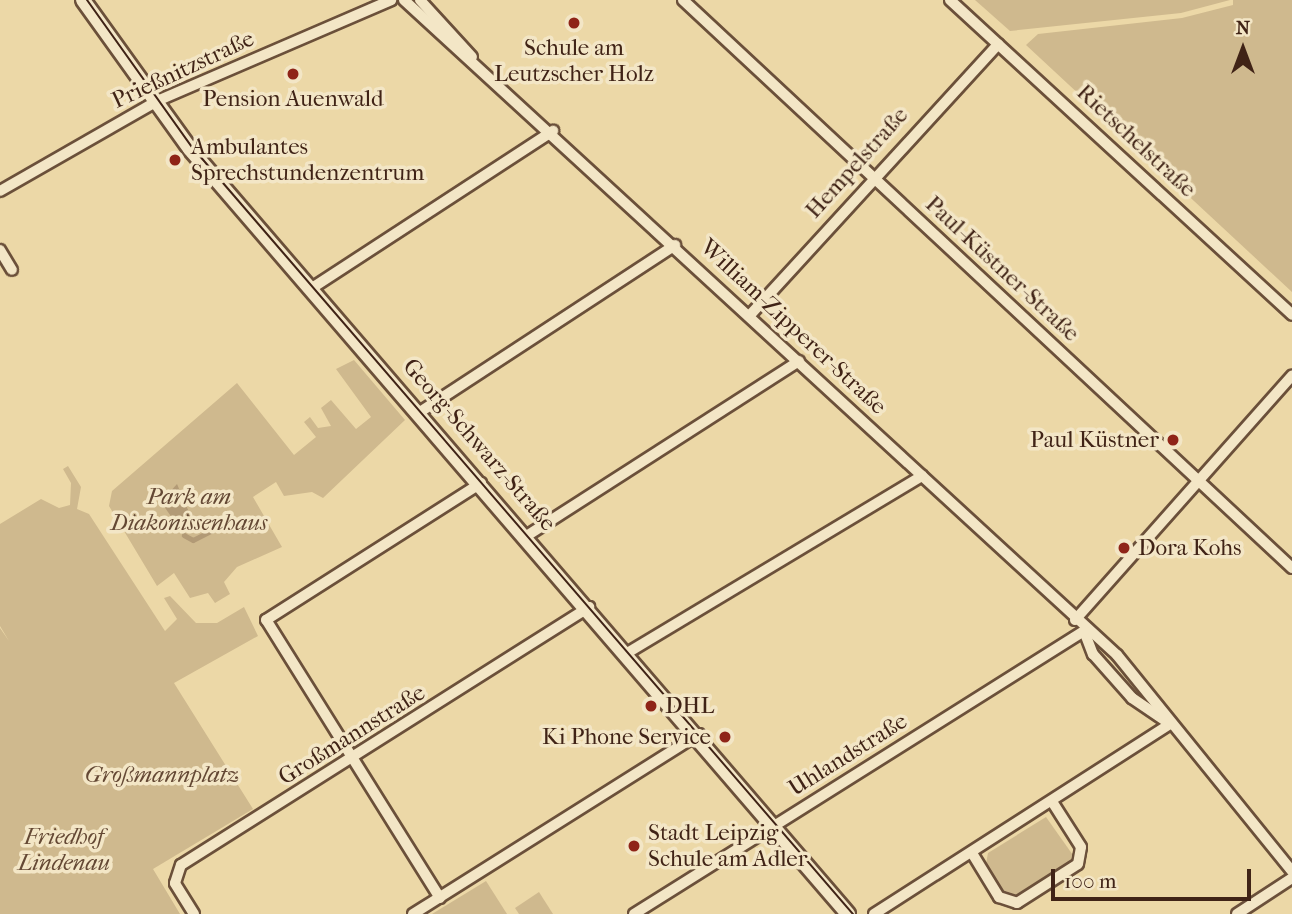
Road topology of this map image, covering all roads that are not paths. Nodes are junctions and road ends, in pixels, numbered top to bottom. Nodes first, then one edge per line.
1 (391, 0) edge
2 (404, 0) edge
3 (420, 0) edge
4 (683, 0) edge
5 (950, 0) edge
6 (90, 3) edge
7 (998, 44) junction
8 (472, 57) junction
9 (157, 101) junction
10 (553, 131) junction
11 (872, 176) junction
12 (0, 191) edge
13 (675, 246) junction
14 (0, 250) edge
15 (12, 270) dead end
16 (312, 288) junction
17 (751, 314) junction
18 (1292, 315) edge
19 (799, 361) junction
20 (1292, 376) edge
21 (420, 412) junction
22 (922, 476) junction
23 (1198, 480) junction
24 (481, 483) junction
25 (528, 535) junction
26 (1292, 568) edge
27 (589, 607) junction
28 (1075, 620) junction
29 (1084, 631) junction
30 (629, 652) junction
31 (1170, 724) junction
32 (699, 734) junction
33 (351, 761) junction
34 (1053, 803) junction
35 (776, 827) junction
36 (972, 853) junction
37 (1292, 871) edge
38 (1292, 878) edge
39 (440, 898) junction
40 (194, 914) edge
41 (413, 914) edge
42 (634, 914) edge
43 (848, 914) edge
44 (874, 914) edge
45 (1237, 914) edge

1 - 9 street, Prießnitzstraße
2 - 8 street, William-Zipperer-Straße
3 - 8 street, William-Zipperer-Straße
4 - 11 street, Paul-Küstner-Straße
5 - 7 street, Rietschelstraße
6 - 9 street, Georg-Schwarz-Straße
7 - 11 street, Hempelstraße
7 - 18 street, Rietschelstraße
8 - 10 street, William-Zipperer-Straße
9 - 12 street, Prießnitzstraße
9 - 16 street, Georg-Schwarz-Straße
10 - 13 street, William-Zipperer-Straße
10 - 16 street
11 - 17 street, Hempelstraße
11 - 23 street, Paul-Küstner-Straße
13 - 17 street, William-Zipperer-Straße
13 - 21 street
14 - 15 street
16 - 21 street, Georg-Schwarz-Straße
17 - 19 street, William-Zipperer-Straße
19 - 22 street, William-Zipperer-Straße
19 - 25 street
20 - 23 street
21 - 24 street, Georg-Schwarz-Straße
22 - 28 street, William-Zipperer-Straße
22 - 30 street
23 - 26 street, Paul-Küstner-Straße
23 - 28 street
24 - 25 street, Georg-Schwarz-Straße
24 - 33 street
25 - 27 street, Georg-Schwarz-Straße
27 - 30 street, Georg-Schwarz-Straße
27 - 33 street, Großmannstraße
28 - 29 street, William-Zipperer-Straße
29 - 31 street, William-Zipperer-Straße
29 - 31 street, William-Zipperer-Straße
29 - 35 street, Uhlandstraße
30 - 32 street, Georg-Schwarz-Straße
31 - 34 street
31 - 37 street, William-Zipperer-Straße
32 - 35 street, Georg-Schwarz-Straße
32 - 39 street
33 - 39 street
33 - 40 street, Großmannstraße
34 - 36 street
34 - 36 street
35 - 42 street, Uhlandstraße
35 - 43 street, Georg-Schwarz-Straße
36 - 44 street
38 - 45 street
39 - 41 street

